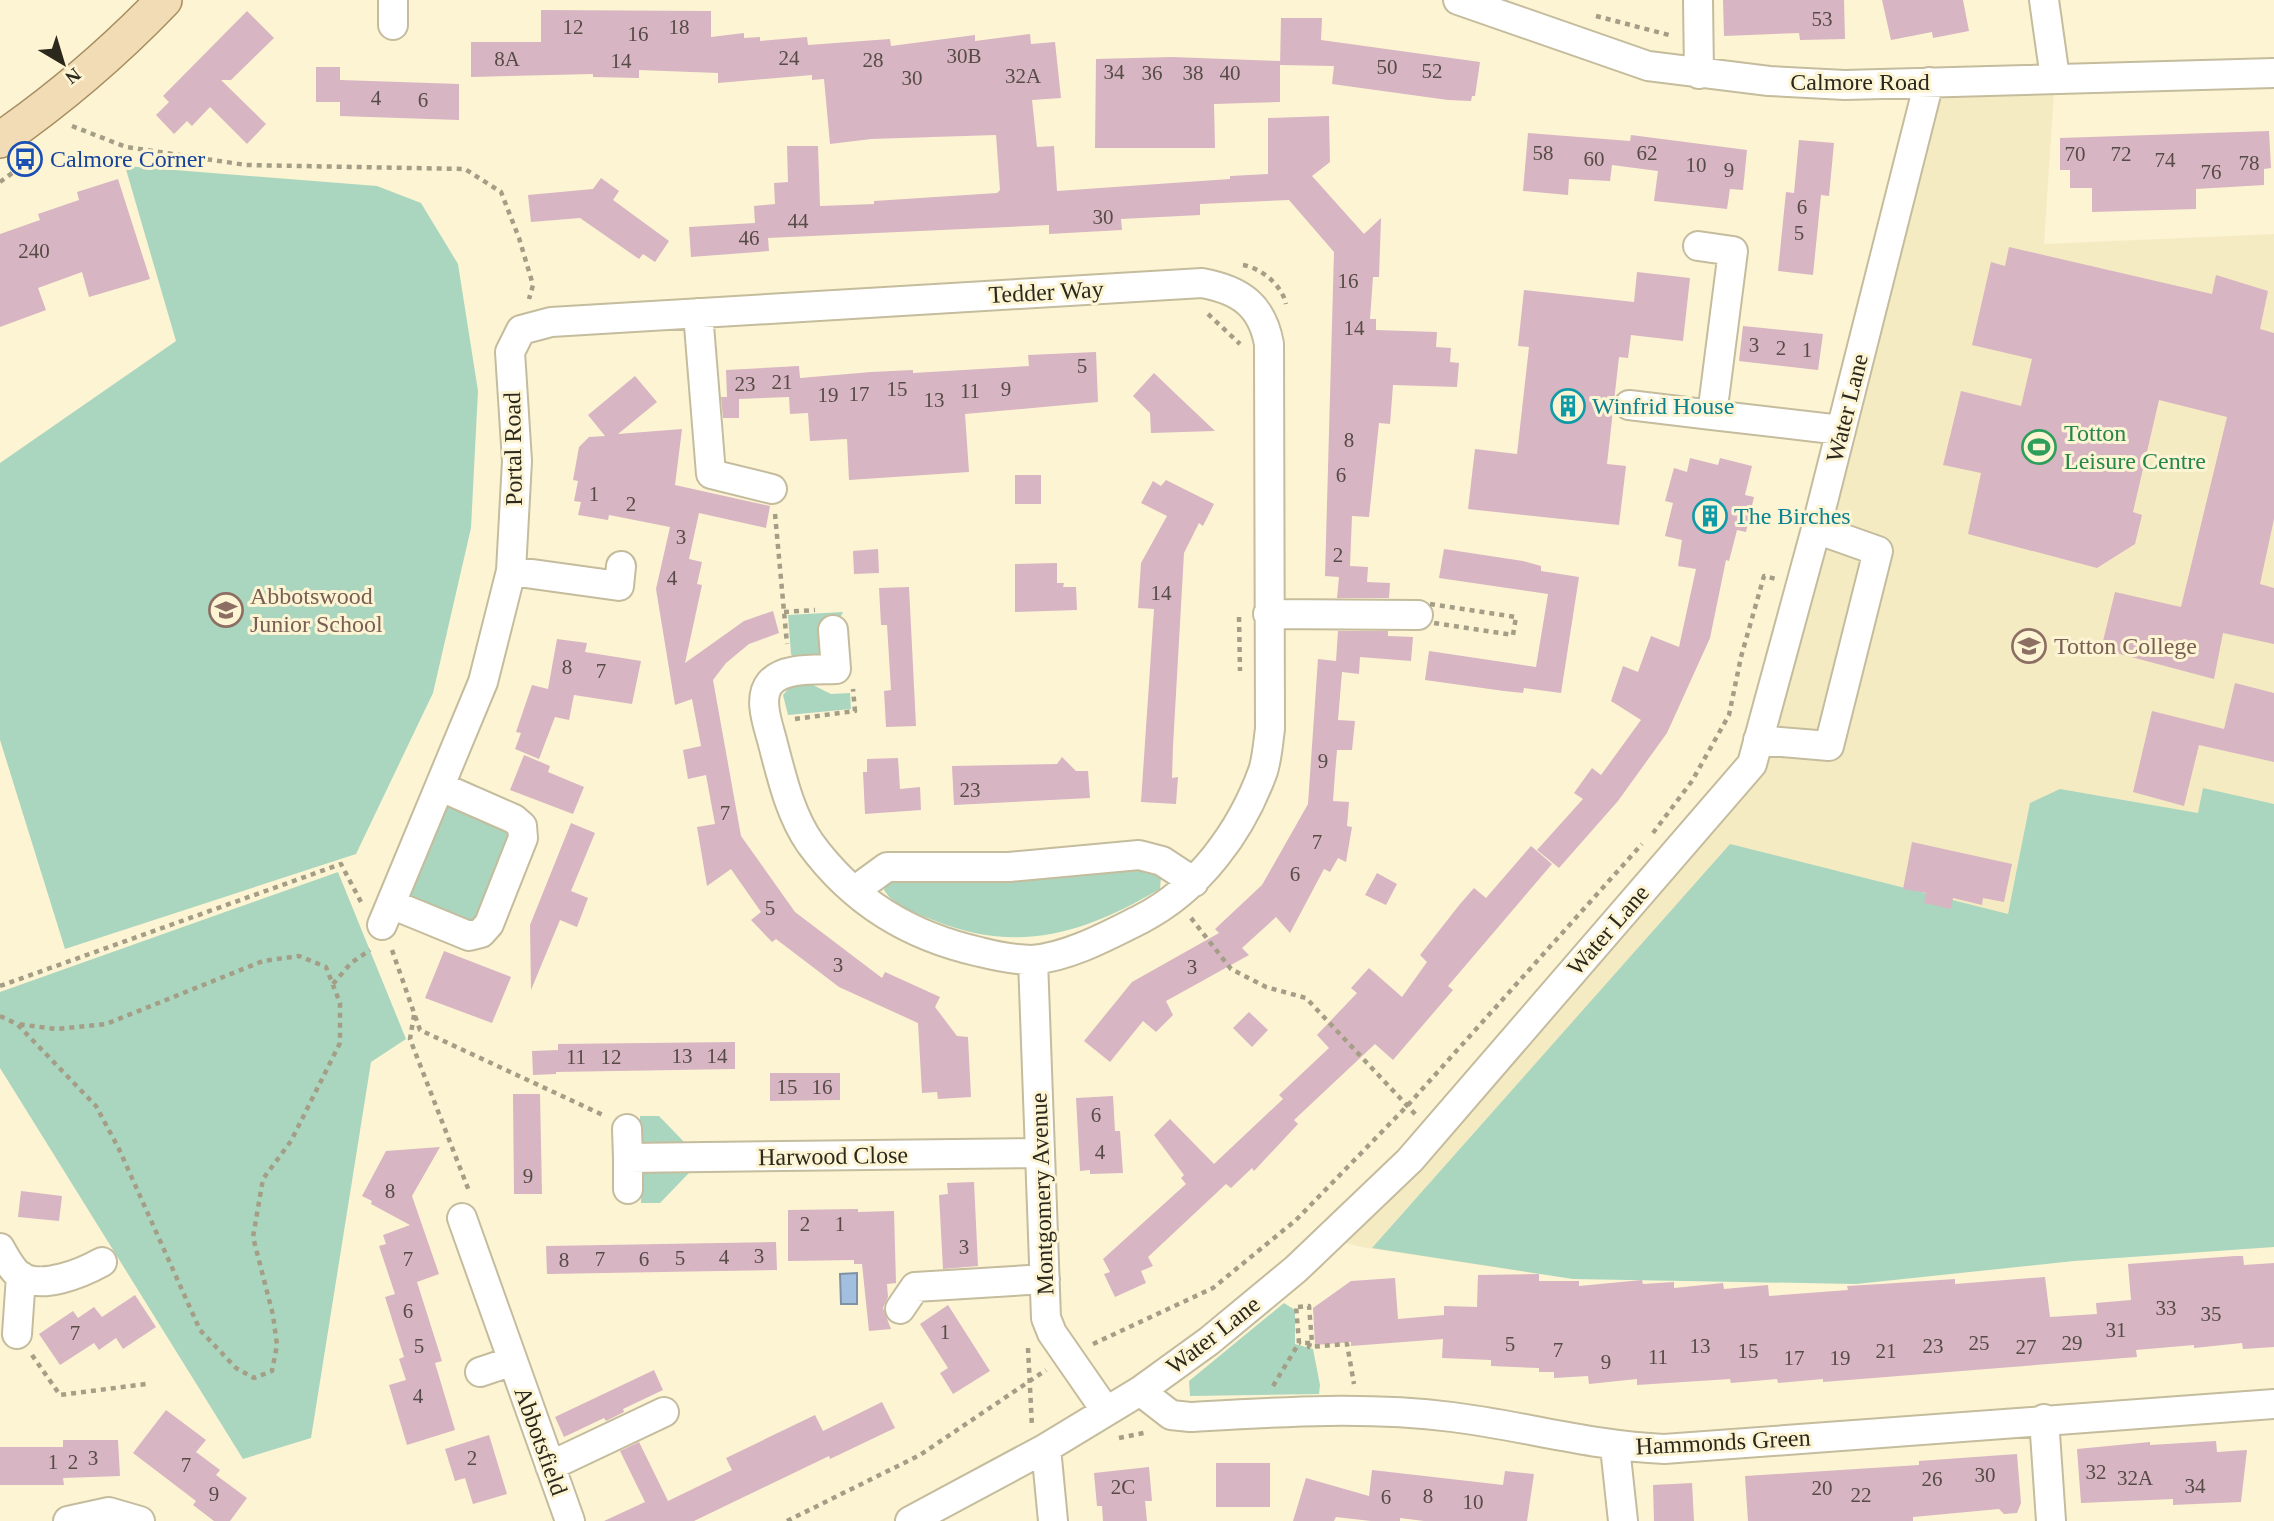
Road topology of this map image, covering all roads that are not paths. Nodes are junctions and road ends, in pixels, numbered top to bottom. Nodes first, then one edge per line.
1 (164, 0) edge
2 (1458, 0) edge
3 (1698, 0) edge
4 (2044, 0) edge
5 (2274, 73) edge
6 (1699, 74) junction
7 (2055, 78) junction
8 (1929, 82) junction
9 (0, 140) edge
10 (1698, 246) dead end
11 (698, 313) junction
12 (521, 330) joint
13 (1629, 405) dead end
14 (1712, 415) junction
15 (1841, 430) junction
16 (772, 489) road end
17 (1816, 529) junction
18 (511, 570) junction
19 (619, 586) dead end
20 (1268, 614) junction
21 (1418, 615) road end
22 (833, 630) dead end
23 (1758, 740) junction
24 (442, 787) junction
25 (1184, 890) junction
26 (855, 891) junction
27 (1032, 960) junction
28 (626, 1129) road end
29 (1039, 1153) junction
30 (628, 1158) junction
31 (628, 1189) dead end
32 (462, 1218) road end
33 (0, 1248) edge
34 (102, 1262) dead end
35 (21, 1276) junction
36 (1045, 1279) junction
37 (900, 1309) dead end
38 (17, 1334) road end
39 (513, 1361) junction
40 (480, 1372) dead end
41 (1140, 1391) junction
42 (2274, 1404) edge
43 (1105, 1411) junction
44 (664, 1412) dead end
45 (2044, 1419) junction
46 (1615, 1447) junction
47 (1046, 1448) junction
48 (550, 1466) junction
49 (68, 1521) edge
50 (140, 1521) edge
51 (570, 1521) edge
52 (910, 1521) edge
53 (1053, 1521) edge
54 (1623, 1521) edge
55 (2051, 1521) edge

1 - 9 main road
2 - 6 street, Calmore Road
3 - 6 street
4 - 7 street
5 - 7 street, Calmore Road
6 - 8 street, Calmore Road
7 - 8 street, Calmore Road
8 - 15 street, Water Lane
10 - 14 street
11 - 12 street, Tedder Way
11 - 16 street
11 - 20 street, Tedder Way
12 - 18 street, Portal Road
13 - 14 street
14 - 15 street
15 - 17 street, Water Lane
17 - 23 street, Water Lane
17 - 23 street
18 - 19 street
18 - 24 street, Portal Road
20 - 21 street
20 - 25 street, Tedder Way
22 - 26 street
23 - 41 street, Water Lane
24 - 24 street, Portal Road
25 - 26 street
25 - 27 street
26 - 27 street
27 - 29 street, Montgomery Avenue
28 - 30 street
29 - 30 street, Harwood Close
29 - 36 street, Montgomery Avenue
30 - 31 street
32 - 39 street, Abbotsfield
33 - 35 street
34 - 35 street
35 - 38 street
36 - 37 street
36 - 43 street, Montgomery Avenue
39 - 40 street, Abbotsfield
39 - 48 street, Abbotsfield
41 - 43 street, Water Lane
41 - 46 street, Hammonds Green
42 - 45 street, Hammonds Green
43 - 47 street, Water Lane
44 - 48 street
45 - 46 street, Hammonds Green
45 - 55 street
46 - 54 street
47 - 52 street, Water Lane
47 - 53 street
48 - 51 street, Abbotsfield
49 - 50 street

